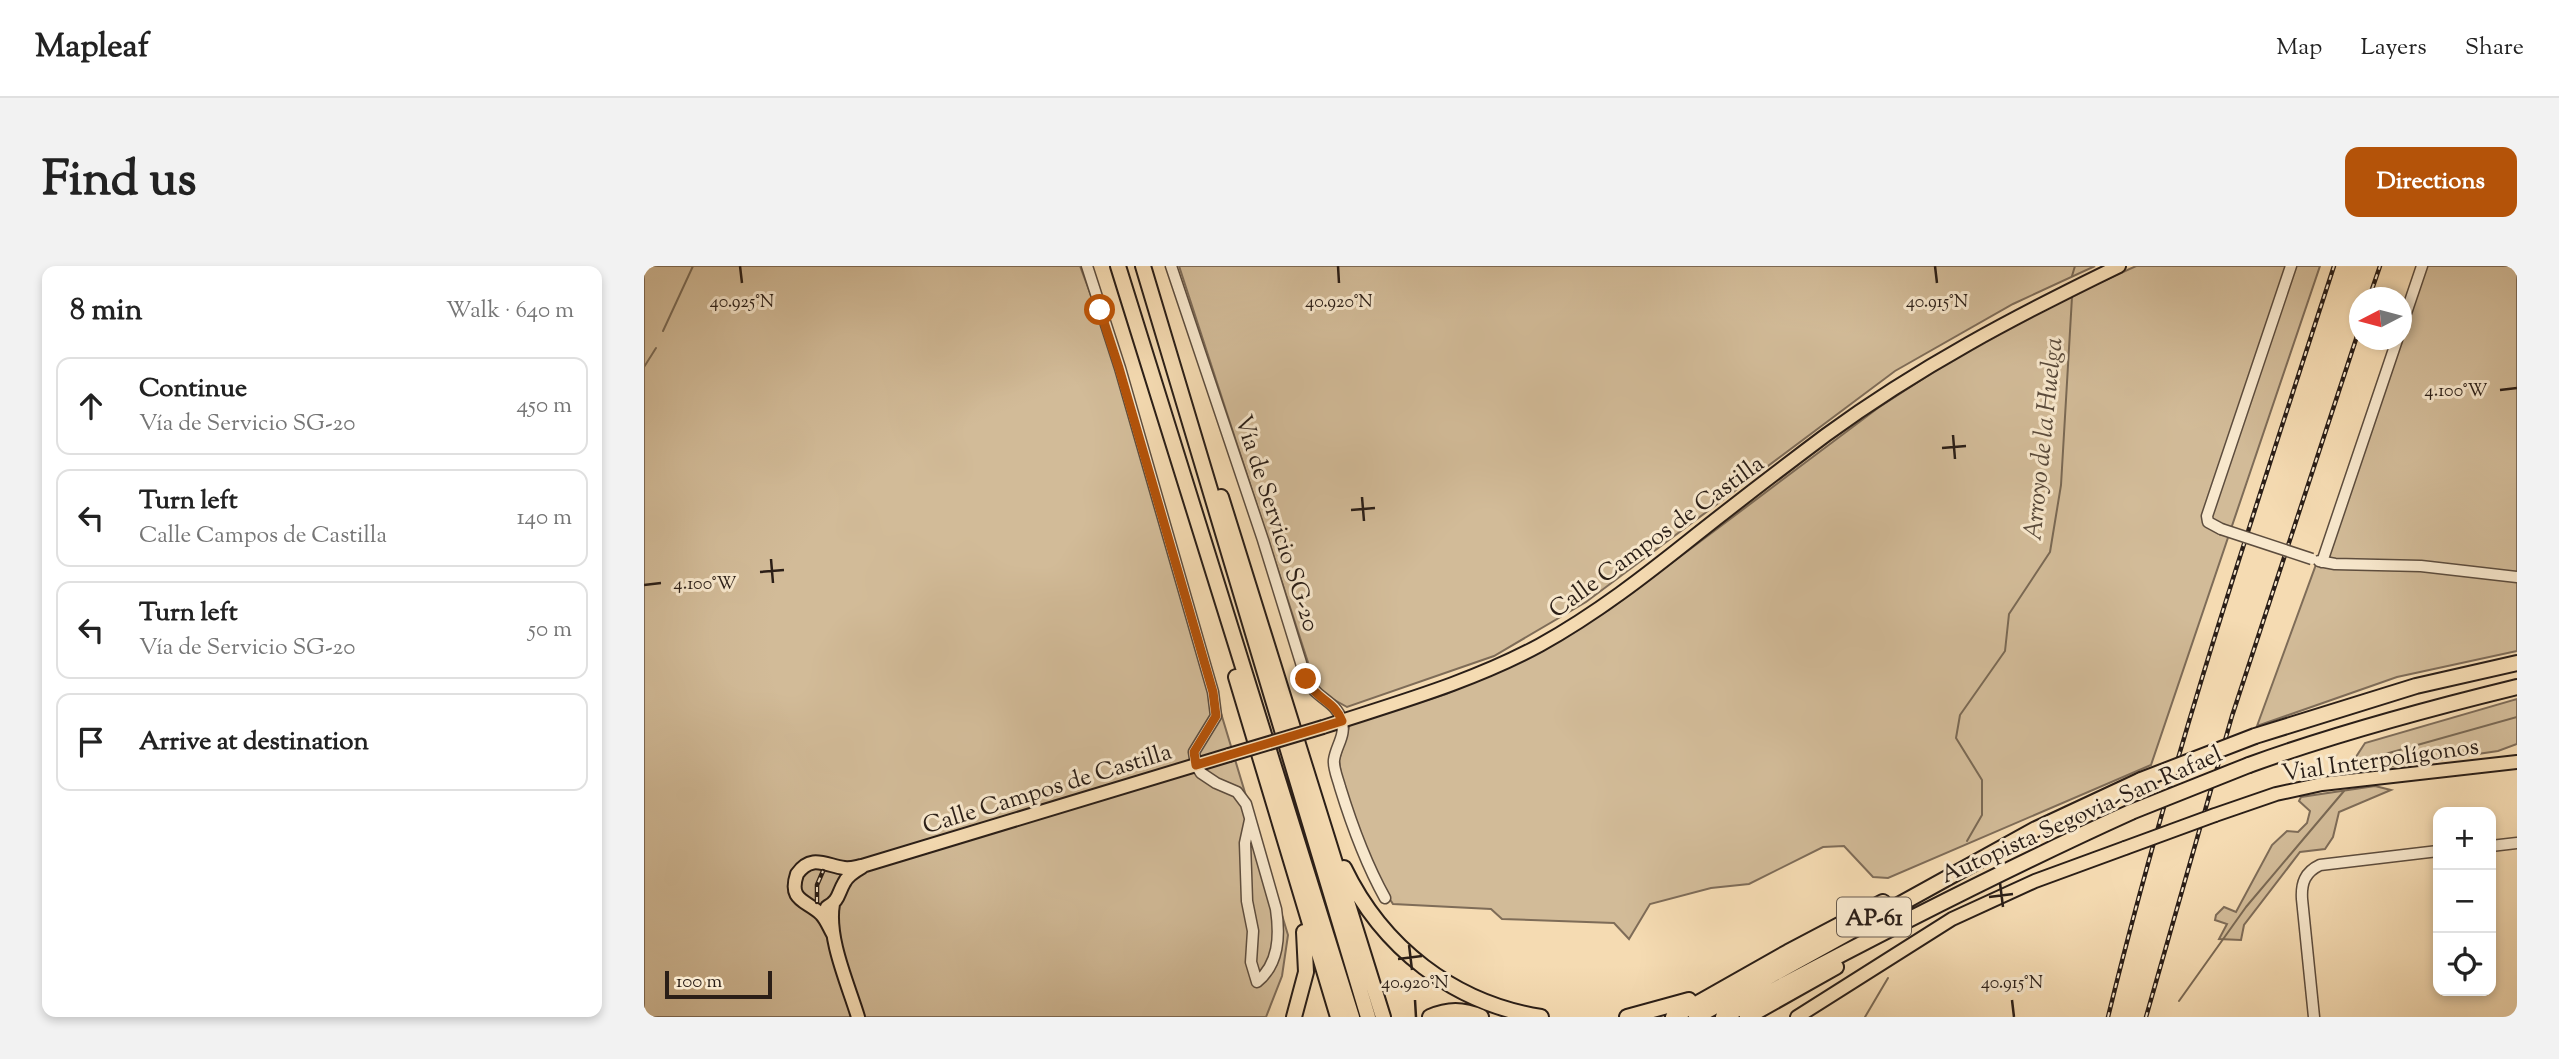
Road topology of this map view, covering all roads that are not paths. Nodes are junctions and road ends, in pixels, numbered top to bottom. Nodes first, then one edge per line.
1 (1087, 266) edge
2 (1118, 266) edge
3 (1143, 266) edge
4 (1171, 266) edge
5 (2119, 266) edge
6 (2291, 266) edge
7 (2422, 266) edge
8 (1151, 291) junction
9 (2412, 296) edge
10 (2393, 350) edge
11 (1170, 436) junction
12 (2317, 560) junction
13 (2517, 577) edge
14 (2517, 663) edge
15 (2517, 687) edge
16 (1342, 721) junction
17 (1303, 754) junction
18 (2517, 762) edge
19 (1196, 765) junction
20 (1250, 820) junction
21 (2036, 829) junction
22 (2517, 844) edge
23 (2496, 846) edge
24 (2433, 853) edge
25 (2039, 854) junction
26 (1289, 855) junction
27 (831, 865) junction
28 (862, 866) junction
29 (842, 884) junction
30 (1385, 898) dead end
31 (833, 904) junction
32 (810, 907) junction
33 (833, 934) junction
34 (1788, 952) junction
35 (858, 1017) edge
36 (1294, 1017) edge
37 (1338, 1017) edge
38 (1352, 1017) edge
39 (1368, 1017) edge
40 (1382, 1017) edge
41 (1430, 1017) edge
42 (1481, 1017) edge
43 (1541, 1017) edge
44 (1627, 1017) edge
45 (1673, 1017) edge
46 (1696, 1017) edge
47 (1723, 1017) edge
48 (1747, 1017) edge
49 (1797, 1017) edge
50 (2314, 1017) edge

1 - 19 street
2 - 11 highway
3 - 8 highway
4 - 16 street, Vía de Servicio SG-20
5 - 16 main road, Calle Campos de Castilla
6 - 12 street, bridge
7 - 9 street
8 - 17 highway
8 - 39 highway
10 - 12 street
11 - 26 highway
11 - 38 highway
12 - 13 street
14 - 21 highway, Autopista Segovia-San Rafael / AP-61, bridge
15 - 25 highway, Autopista Segovia-San Rafael / AP-61, bridge
16 - 19 main road, Calle Campos de Castilla, bridge
16 - 30 street
17 - 40 highway
17 - 43 highway
18 - 49 main road, Vial Interpolígonos, bridge
19 - 20 street
19 - 28 main road, Calle Campos de Castilla
20 - 20 street
21 - 34 highway
21 - 46 highway, Autopista Segovia-San Rafael / AP-61
22 - 23 street
24 - 50 street
25 - 47 highway, Autopista Segovia-San Rafael / AP-61
25 - 48 highway
26 - 36 highway
26 - 37 highway
27 - 28 main road, Calle Campos de Castilla
27 - 29 main road
27 - 32 main road, Calle Campos de Castilla
28 - 29 main road, Calle Campos de Castilla
29 - 31 main road, Calle Campos de Castilla
31 - 32 main road
31 - 33 main road, Calle Campos de Castilla
32 - 33 main road, Calle Campos de Castilla
33 - 35 main road, Calle Campos de Castilla
34 - 44 highway
34 - 45 highway
41 - 42 highway

